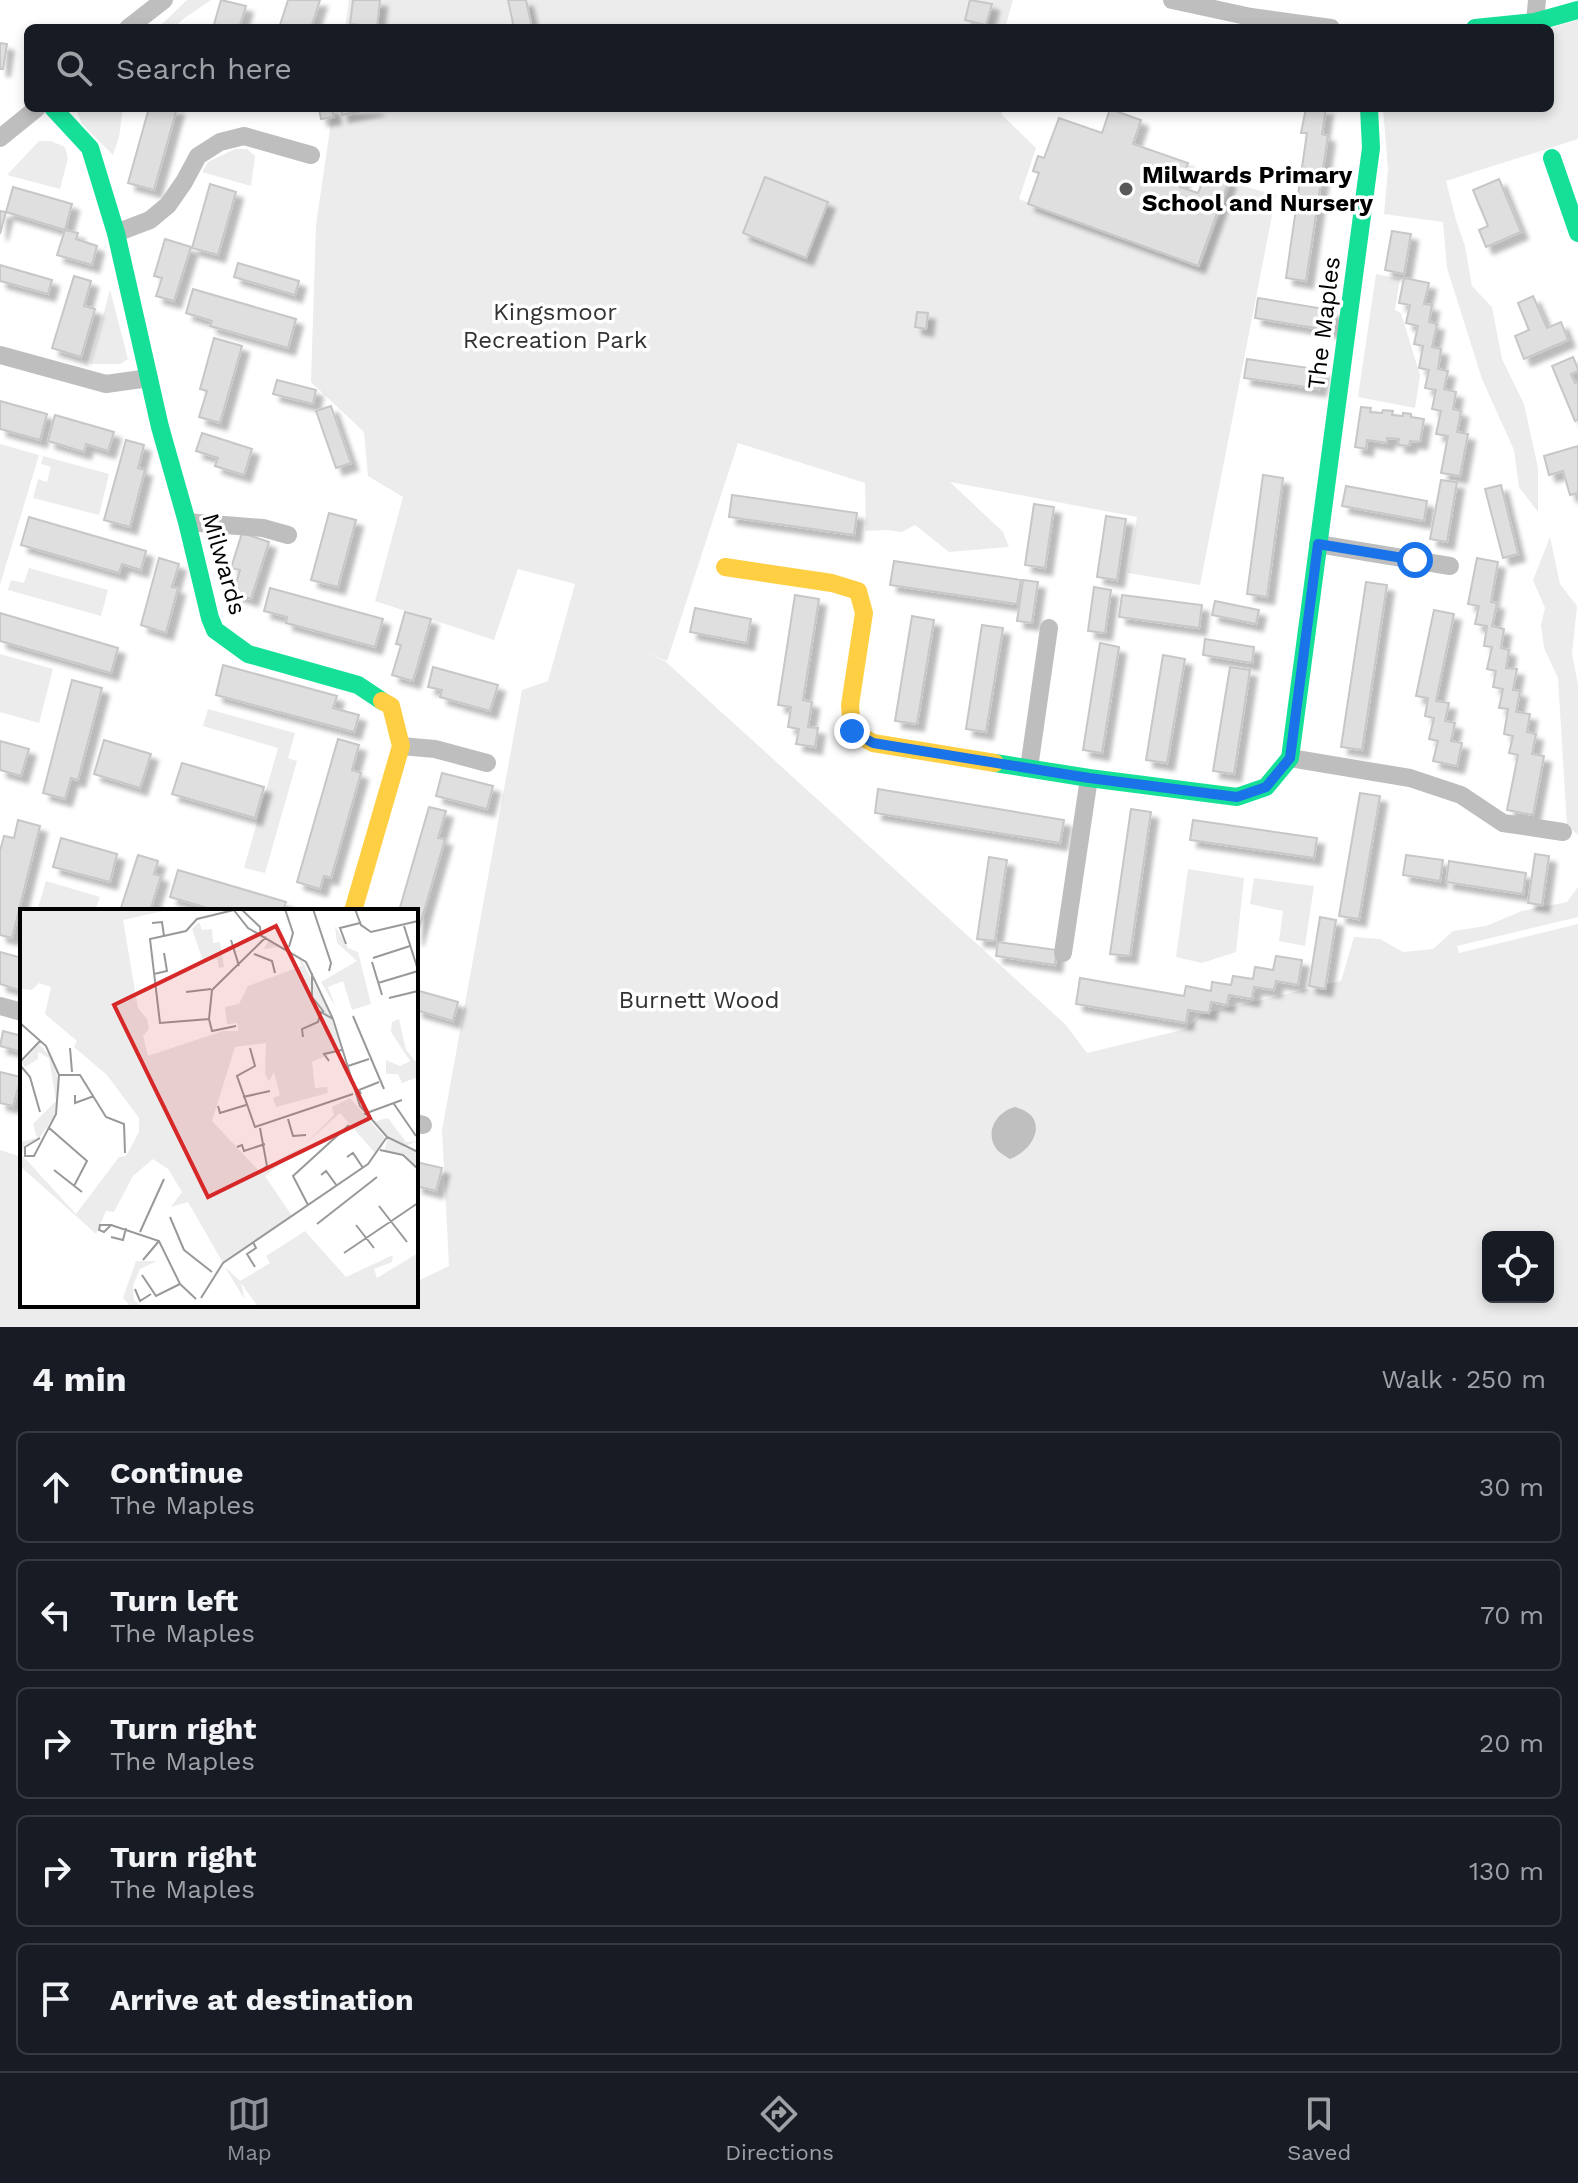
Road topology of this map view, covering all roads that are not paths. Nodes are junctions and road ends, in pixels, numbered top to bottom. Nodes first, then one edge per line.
1 (164, 0) edge
2 (1172, 0) edge
3 (1537, 0) edge
4 (1578, 10) edge
5 (1535, 22) junction
6 (133, 24) edge
7 (1302, 24) edge
8 (1515, 24) edge
9 (31, 112) edge
10 (57, 112) edge
11 (1369, 112) edge
12 (4, 130) edge
13 (311, 155) dead end
14 (1552, 158) dead end
15 (116, 233) junction
16 (1578, 233) edge
17 (0, 355) edge
18 (149, 378) junction
19 (187, 522) junction
20 (288, 535) dead end
21 (1318, 544) junction
22 (1450, 566) dead end
23 (725, 567) dead end
24 (1049, 628) dead end
25 (401, 746) junction
26 (1290, 758) junction
27 (487, 763) dead end
28 (1029, 768) junction
29 (1089, 778) junction
30 (1563, 832) dead end
31 (354, 909) edge
32 (1063, 953) dead end
33 (0, 1006) edge
34 (20, 1011) edge

1 - 6 street
2 - 7 street
3 - 5 street
4 - 5 street
5 - 8 street
9 - 12 street
10 - 15 street, Milwards
11 - 21 street, The Maples
13 - 15 street
14 - 16 street
15 - 18 street, Milwards
17 - 18 street
18 - 19 street, Milwards
19 - 20 street
19 - 25 street, Milwards
21 - 22 street
21 - 26 street, The Maples
23 - 28 street
24 - 28 street
25 - 27 street
25 - 31 street
26 - 29 street
26 - 30 street
28 - 29 street
29 - 32 street
33 - 34 street

